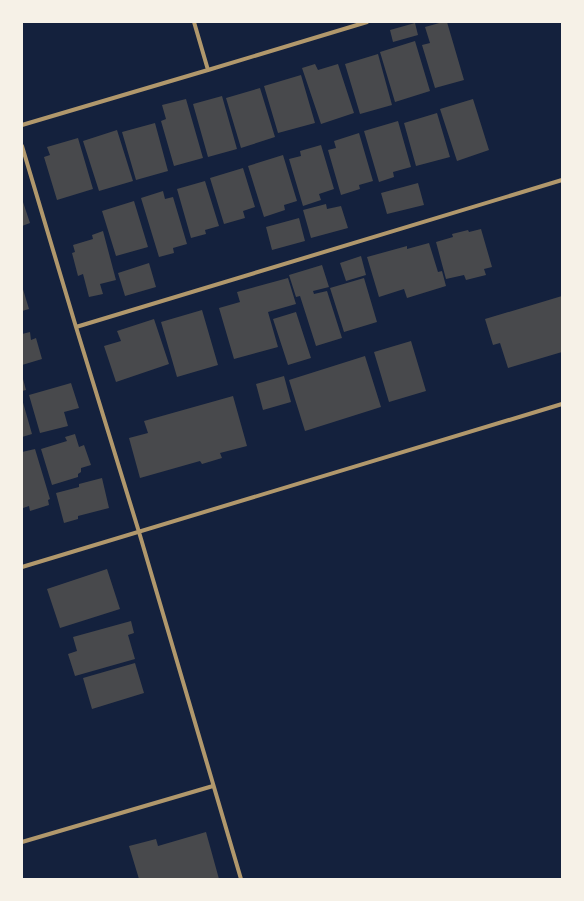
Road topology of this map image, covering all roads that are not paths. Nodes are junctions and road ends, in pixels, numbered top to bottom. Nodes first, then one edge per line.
1 (194, 22) edge
2 (367, 22) edge
3 (208, 70) junction
4 (22, 125) edge
5 (22, 146) edge
6 (562, 180) edge
7 (76, 327) junction
8 (562, 404) edge
9 (139, 532) junction
10 (22, 567) edge
11 (213, 786) junction
12 (22, 842) edge
13 (241, 879) edge

1 - 3 street
2 - 3 street
3 - 4 street
5 - 7 street
6 - 7 street
7 - 9 street
8 - 9 street
9 - 10 street
9 - 11 street
11 - 12 street
11 - 13 street

